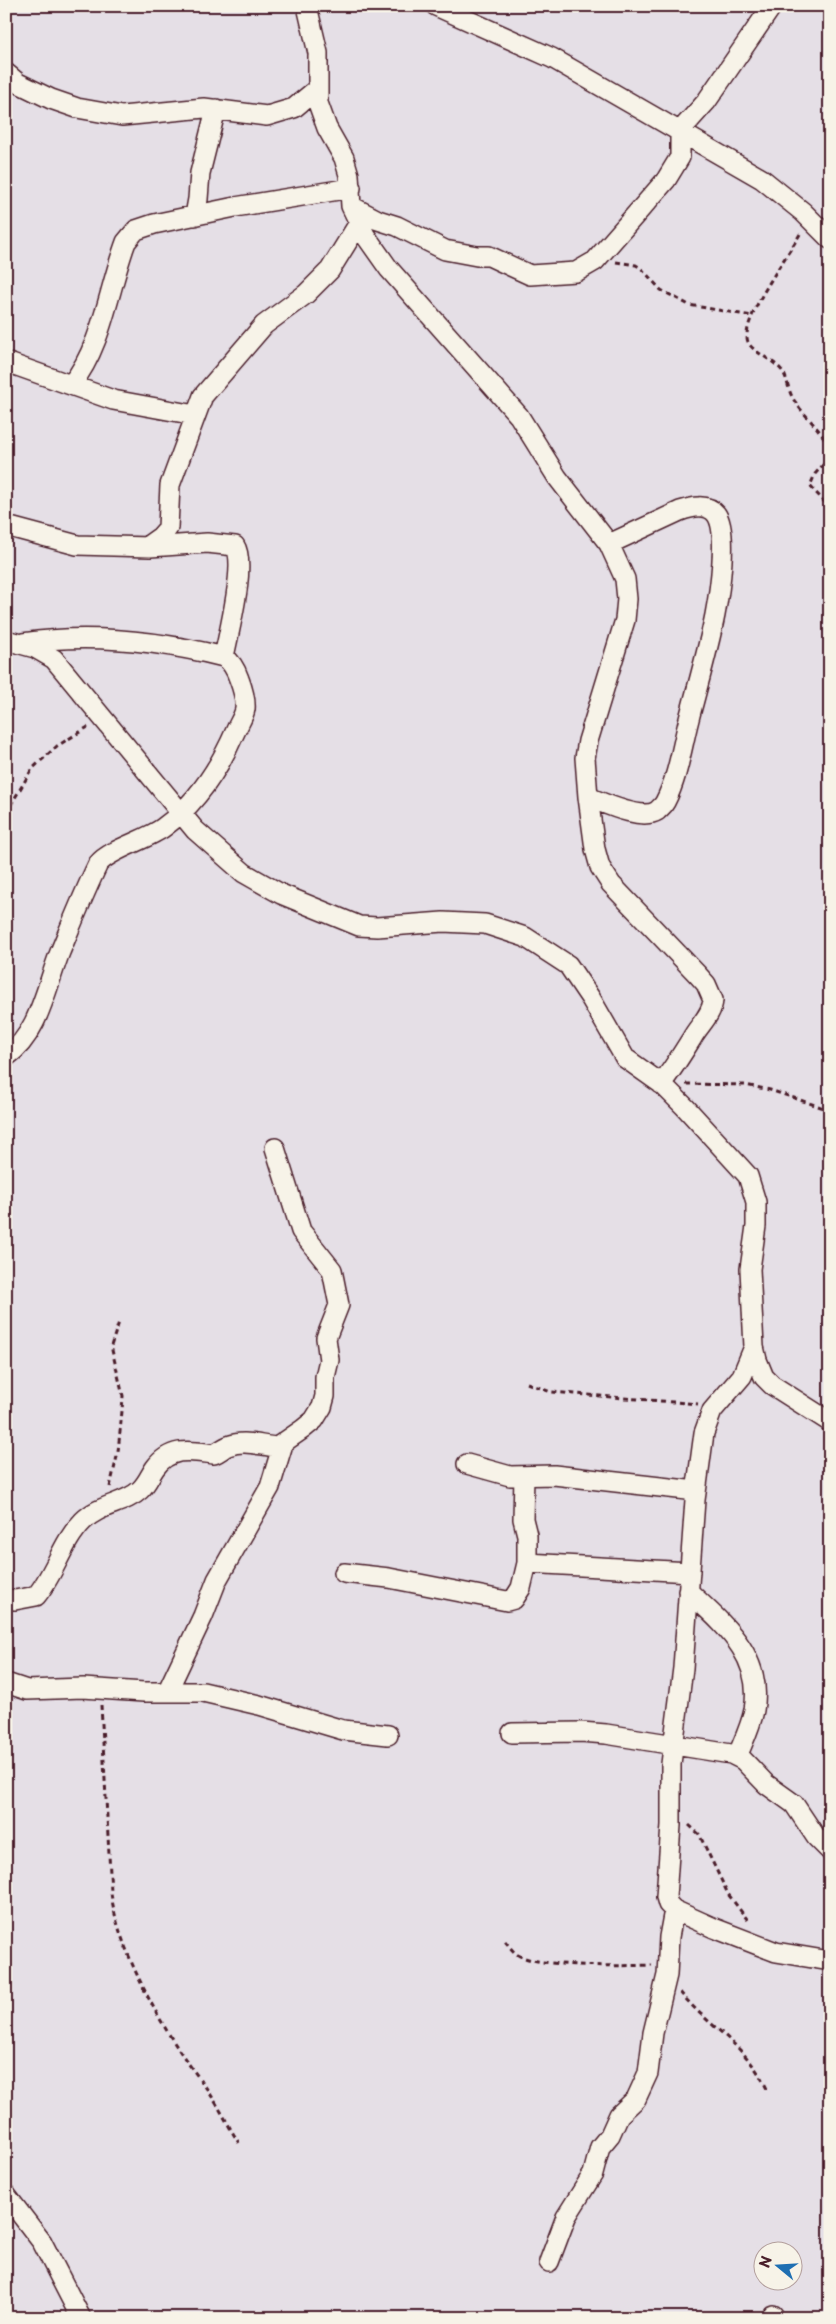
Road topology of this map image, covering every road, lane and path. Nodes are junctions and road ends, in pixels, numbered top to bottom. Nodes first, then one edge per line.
1 (308, 6) edge
2 (436, 6) edge
3 (772, 6) edge
4 (6, 73) edge
5 (316, 89) junction
6 (216, 109) junction
7 (680, 131) junction
8 (354, 206) junction
9 (195, 216) junction
10 (809, 218) junction
11 (830, 239) edge
12 (595, 260) junction
13 (752, 316) junction
14 (6, 362) edge
15 (71, 385) junction
16 (195, 414) junction
17 (830, 449) edge
18 (830, 457) edge
19 (830, 508) edge
20 (6, 526) edge
21 (609, 544) junction
22 (146, 547) junction
23 (14, 642) edge
24 (224, 657) junction
25 (103, 718) junction
26 (588, 797) junction
27 (6, 813) edge
28 (182, 813) junction
29 (6, 1057) edge
30 (662, 1085) junction
31 (830, 1110) edge
32 (275, 1148) dead end
33 (119, 1322) dead end
34 (754, 1347) junction
35 (527, 1383) dead end
36 (716, 1406) junction
37 (830, 1422) edge
38 (283, 1444) junction
39 (467, 1464) dead end
40 (524, 1476) junction
41 (696, 1491) junction
42 (113, 1502) junction
43 (527, 1563) junction
44 (344, 1573) dead end
45 (689, 1582) junction
46 (6, 1599) edge
47 (6, 1683) edge
48 (100, 1689) junction
49 (168, 1692) junction
50 (512, 1733) dead end
51 (388, 1736) dead end
52 (674, 1744) junction
53 (737, 1757) junction
54 (671, 1807) junction
55 (830, 1851) edge
56 (674, 1910) junction
57 (505, 1941) dead end
58 (764, 1947) junction
59 (830, 1961) edge
60 (668, 1970) junction
61 (767, 2089) dead end
62 (239, 2144) dead end
63 (6, 2195) edge
64 (549, 2262) dead end
65 (81, 2318) edge

1 - 5 street
2 - 7 street
3 - 7 street
4 - 6 street
5 - 6 street
5 - 8 street
6 - 9 street
7 - 10 street
7 - 12 street
8 - 9 street
8 - 12 street
8 - 16 street
8 - 21 street
9 - 15 street
10 - 11 street
10 - 13 path
12 - 13 path
13 - 17 path
14 - 15 street
15 - 16 street
16 - 22 street
18 - 19 path
20 - 22 street
21 - 26 street
21 - 26 street
22 - 24 street
23 - 24 street
23 - 25 street
24 - 28 street
25 - 27 path
25 - 28 street
26 - 30 street
28 - 29 street
28 - 30 street
30 - 31 path
30 - 34 street
32 - 38 street
33 - 42 path
34 - 36 street
34 - 37 street
35 - 36 path
36 - 41 street
38 - 42 street
38 - 49 street
39 - 40 street
40 - 41 street
40 - 43 street
41 - 45 street
42 - 46 street
43 - 44 street
43 - 45 street
45 - 52 street
45 - 53 street
47 - 48 street
48 - 49 street
48 - 62 path
49 - 51 street
50 - 52 street
52 - 53 street
52 - 54 street
53 - 55 street
54 - 56 street
54 - 58 path
56 - 58 street
56 - 60 street
57 - 60 path
58 - 59 street
60 - 61 path
60 - 64 street
63 - 65 street

